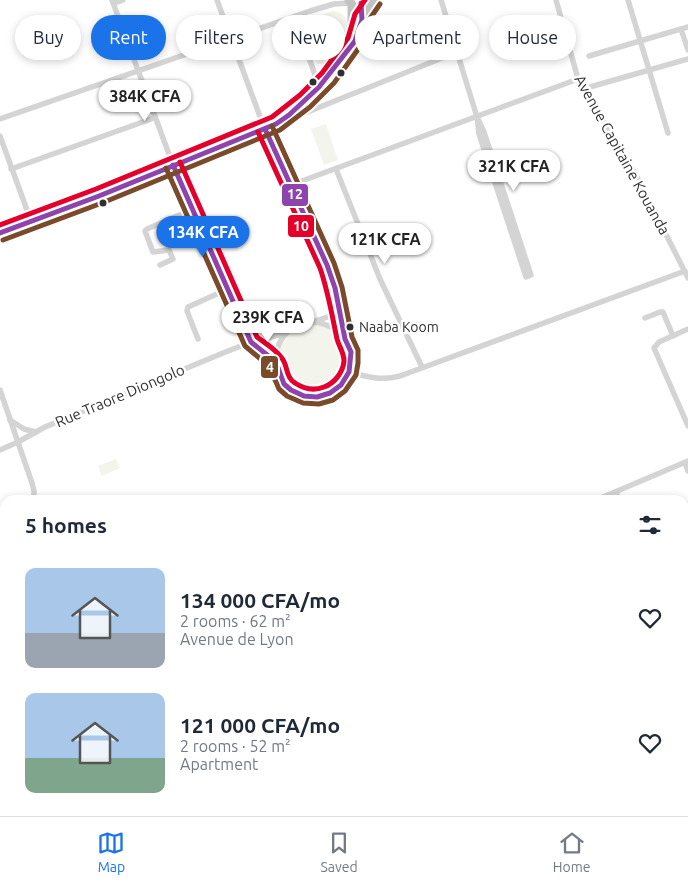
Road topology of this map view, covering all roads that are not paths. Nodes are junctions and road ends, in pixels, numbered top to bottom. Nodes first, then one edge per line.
1 (123, 0) edge
2 (217, 0) edge
3 (340, 0) edge
4 (374, 0) edge
5 (442, 0) edge
6 (556, 0) edge
7 (628, 0) edge
8 (112, 2) edge
9 (362, 2) edge
10 (350, 3) edge
11 (334, 4) junction
12 (222, 15) edge
13 (298, 15) edge
14 (362, 15) edge
15 (363, 15) edge
16 (446, 15) edge
17 (688, 27) edge
18 (681, 29) junction
19 (355, 40) edge
20 (640, 41) junction
21 (351, 48) junction
22 (688, 50) edge
23 (590, 56) dead end
24 (176, 58) edge
25 (688, 59) edge
26 (239, 60) edge
27 (310, 60) edge
28 (437, 60) edge
29 (460, 60) edge
30 (650, 70) junction
31 (138, 71) junction
32 (578, 79) junction
33 (319, 87) junction
34 (583, 89) junction
35 (477, 116) junction
36 (154, 118) junction
37 (0, 119) edge
38 (276, 124) junction
39 (266, 129) junction
40 (668, 133) dead end
41 (0, 136) edge
42 (173, 165) junction
43 (11, 169) junction
44 (336, 169) junction
45 (291, 185) junction
46 (193, 209) junction
47 (31, 221) junction
48 (0, 233) edge
49 (160, 265) dead end
50 (684, 271) junction
51 (688, 278) edge
52 (228, 289) junction
53 (338, 300) junction
54 (645, 318) dead end
55 (312, 322) junction
56 (688, 329) edge
57 (287, 333) junction
58 (673, 336) junction
59 (198, 339) dead end
60 (252, 342) junction
61 (422, 367) junction
62 (349, 372) dead end
63 (0, 390) edge
64 (2, 400) edge
65 (10, 420) junction
66 (688, 426) edge
67 (36, 432) junction
68 (18, 442) junction
69 (0, 450) edge
70 (686, 462) edge
71 (688, 471) edge
72 (616, 492) junction
73 (34, 495) edge
74 (608, 495) edge
75 (617, 495) edge

1 - 8 street
2 - 12 street
3 - 11 street
4 - 15 highway
5 - 16 street
6 - 32 street, Avenue Capitaine Kouanda
7 - 20 street
8 - 31 street
9 - 10 highway
9 - 14 highway
10 - 11 street
10 - 21 highway
11 - 13 street
17 - 18 street
18 - 20 street
18 - 22 street
19 - 21 highway
20 - 23 street
20 - 30 street
21 - 33 highway
24 - 31 street
25 - 30 street
26 - 39 street
27 - 33 street
28 - 38 street
29 - 35 street
30 - 34 street
30 - 40 street
31 - 36 street
31 - 37 street
32 - 34 street, Avenue Capitaine Kouanda
32 - 35 street
33 - 38 highway
34 - 50 street, Avenue Capitaine Kouanda
35 - 35 street
35 - 44 street
36 - 42 street
36 - 43 street
38 - 39 highway
39 - 42 highway
39 - 45 street
41 - 43 street
42 - 46 street
42 - 47 highway
43 - 47 street
44 - 45 street
44 - 61 street
45 - 53 street
46 - 49 street
46 - 52 street
47 - 48 highway
50 - 51 street, Avenue Capitaine Kouanda
50 - 61 street
52 - 59 street
52 - 60 street
53 - 55 street, Rue Traore Diongolo
53 - 55 street
54 - 58 street
55 - 57 street, Rue Traore Diongolo
56 - 58 street
57 - 60 street, Rue Traore Diongolo
57 - 60 street
58 - 66 street
60 - 67 street, Rue Traore Diongolo
61 - 62 street
63 - 64 street
64 - 65 street
65 - 67 street
65 - 68 street
67 - 68 street, Rue Traore Diongolo
68 - 69 street, Rue Traore Diongolo
68 - 73 street
70 - 71 street
70 - 72 street
72 - 74 street
72 - 75 street

